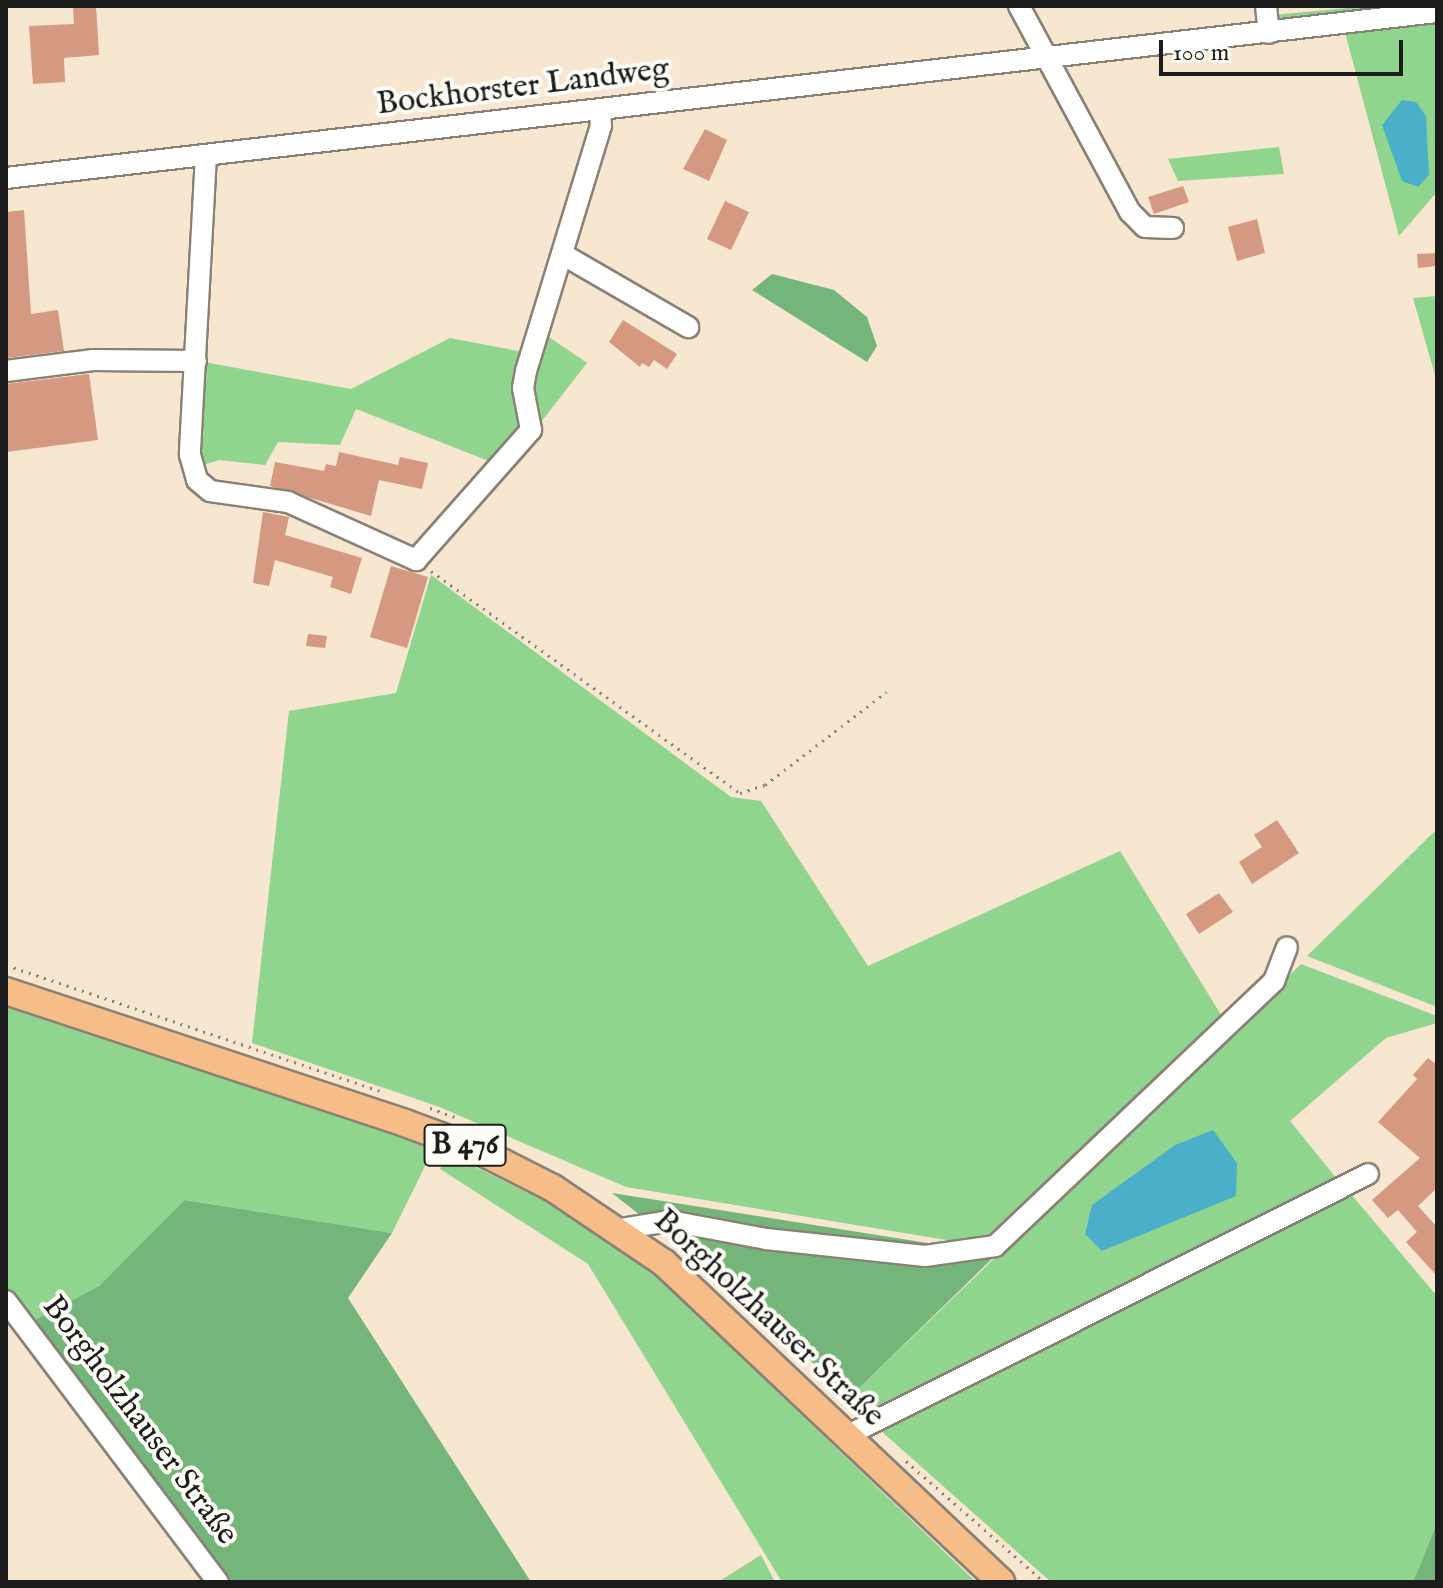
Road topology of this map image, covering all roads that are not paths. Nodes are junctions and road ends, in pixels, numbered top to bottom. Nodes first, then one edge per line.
1 (1019, 6) edge
2 (1266, 6) edge
3 (1437, 12) edge
4 (1269, 33) junction
5 (1046, 57) junction
6 (600, 110) junction
7 (206, 155) junction
8 (6, 178) edge
9 (1173, 228) dead end
10 (562, 254) junction
11 (688, 327) dead end
12 (196, 361) junction
13 (6, 371) edge
14 (1287, 947) dead end
15 (6, 991) edge
16 (1368, 1174) dead end
17 (620, 1229) junction
18 (6, 1301) edge
19 (846, 1436) junction
20 (218, 1582) edge
21 (1001, 1582) edge

1 - 5 street
2 - 4 street
3 - 4 street, Bockhorster Landweg
4 - 5 street, Bockhorster Landweg
5 - 6 street, Bockhorster Landweg
5 - 9 street
6 - 7 street, Bockhorster Landweg
6 - 10 street
7 - 8 street, Bockhorster Landweg
7 - 12 street
10 - 11 street
10 - 12 street
12 - 13 street
14 - 17 street
15 - 17 main road, Borgholzhauser Straße / B 476
16 - 19 street
17 - 19 main road, Borgholzhauser Straße / B 476
18 - 20 street, Borgholzhauser Straße
19 - 21 main road, Borgholzhauser Straße / B 476

